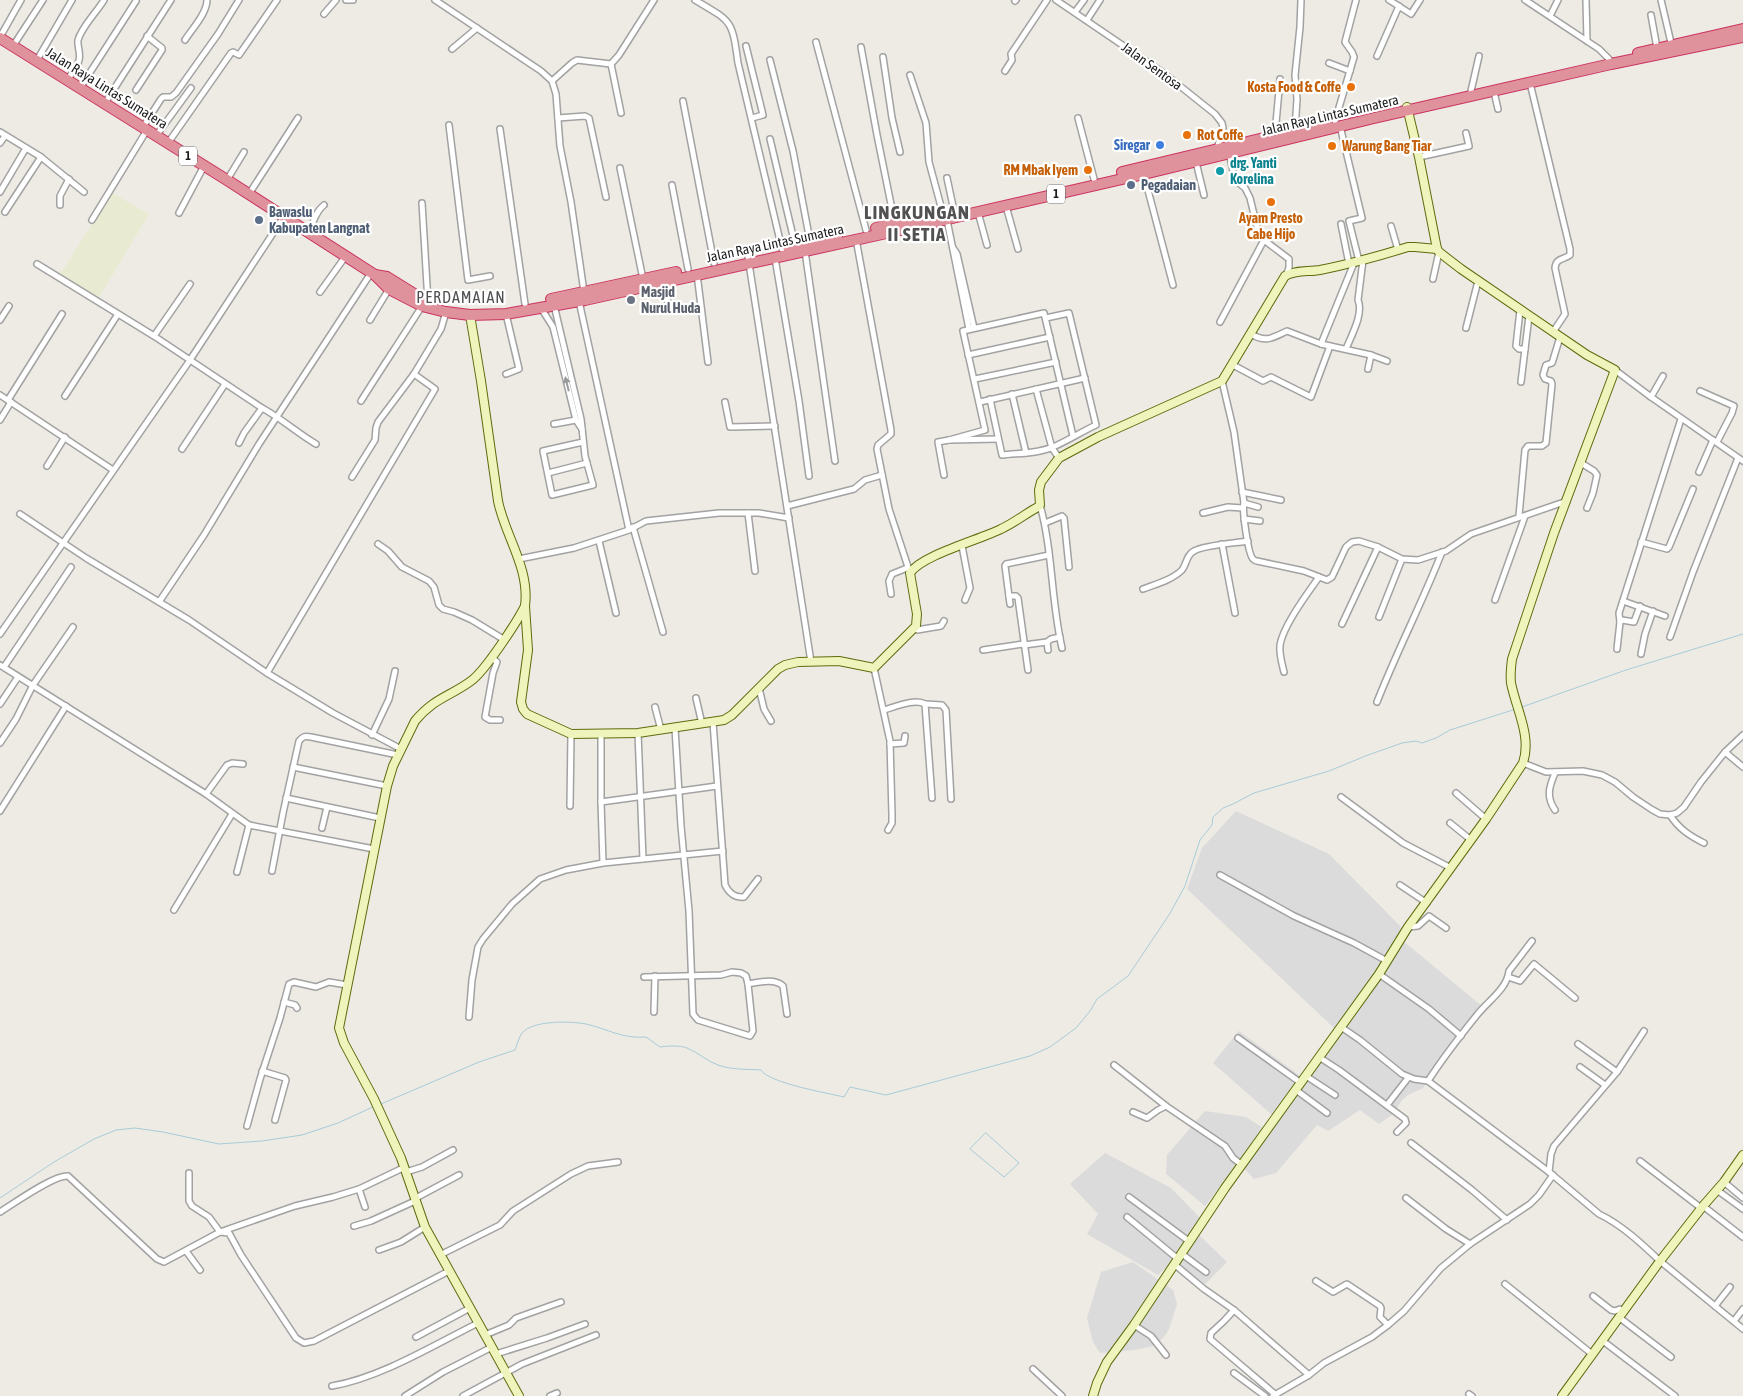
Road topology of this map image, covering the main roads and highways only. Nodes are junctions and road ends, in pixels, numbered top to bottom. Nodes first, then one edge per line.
1 (1743, 29) edge
2 (1743, 37) edge
3 (0, 38) edge
4 (1672, 49) junction
5 (1610, 62) junction
6 (1407, 108) junction
7 (1337, 124) junction
8 (1217, 152) junction
9 (948, 215) junction
10 (805, 246) junction
11 (748, 260) junction
12 (693, 272) junction
13 (373, 274) junction
14 (583, 297) junction
15 (425, 304) junction

1 - 4 highway, Jalan Raya Lintas Sumatera / 1
2 - 4 highway, Jalan Raya Lintas Sumatera / 1
3 - 13 highway, Jalan Raya Lintas Sumatera / 1
4 - 5 highway, Jalan Raya Lintas Sumatera / 1
4 - 5 highway, Jalan Raya Lintas Sumatera / 1
5 - 6 highway, Jalan Raya Lintas Sumatera / 1
5 - 6 highway, Jalan Raya Lintas Sumatera / 1
6 - 7 highway, Jalan Raya Lintas Sumatera / 1
7 - 8 highway, Jalan Raya Lintas Sumatera / 1
7 - 8 highway, Jalan Raya Lintas Sumatera / 1
8 - 9 highway, Jalan Raya Lintas Sumatera / 1
8 - 9 highway, Jalan Raya Lintas Sumatera / 1
9 - 10 highway, Jalan Raya Lintas Sumatera / 1
9 - 10 highway, Jalan Raya Lintas Sumatera / 1
10 - 11 highway, Jalan Raya Lintas Sumatera / 1
10 - 11 highway, Jalan Raya Lintas Sumatera / 1
11 - 12 highway, Jalan Raya Lintas Sumatera / 1
11 - 12 highway, Jalan Raya Lintas Sumatera / 1
12 - 14 highway, Jalan Raya Lintas Sumatera / 1
12 - 14 highway, Jalan Raya Lintas Sumatera / 1
13 - 15 highway, Jalan Raya Lintas Sumatera / 1
13 - 15 highway, Jalan Raya Lintas Sumatera / 1
14 - 15 highway, Jalan Raya Lintas Sumatera / 1
14 - 15 highway, Jalan Raya Lintas Sumatera / 1

